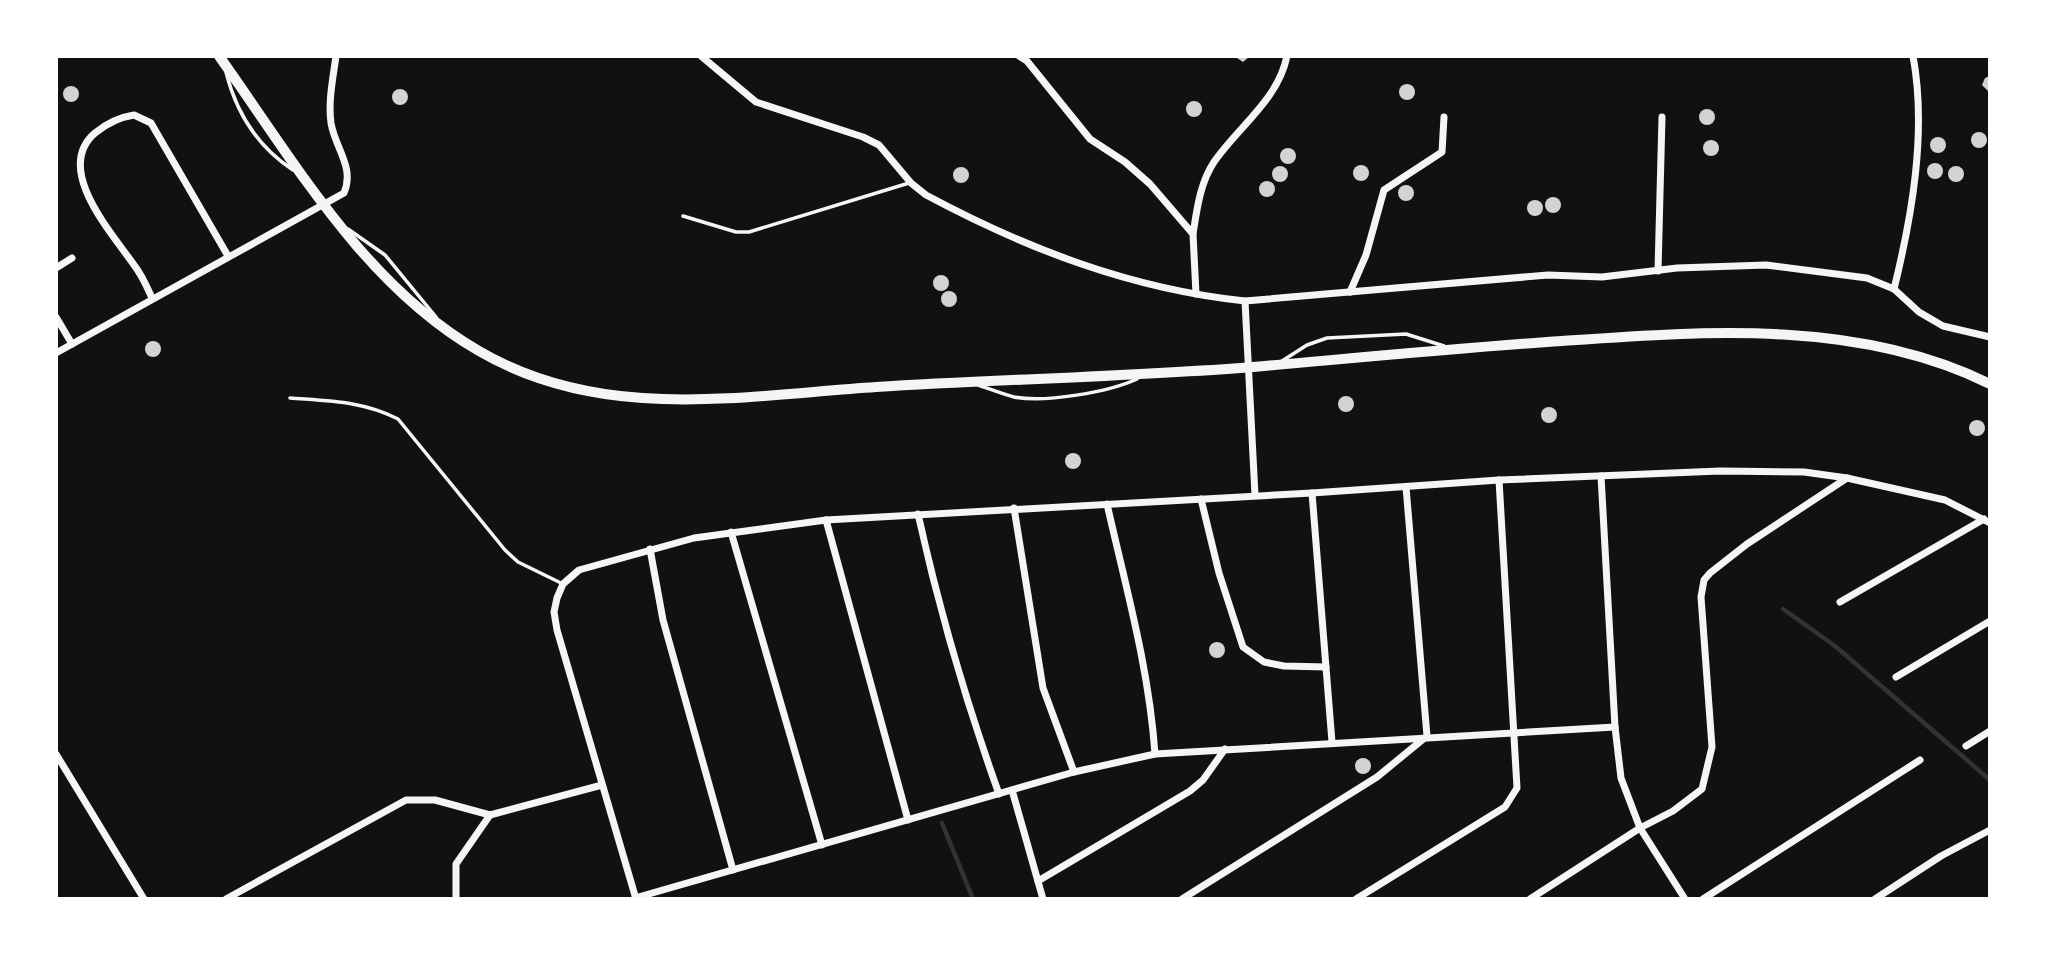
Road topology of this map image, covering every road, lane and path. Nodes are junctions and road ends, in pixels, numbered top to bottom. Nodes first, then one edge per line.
1 (336, 56) edge
2 (701, 56) edge
3 (1018, 56) edge
4 (1287, 56) edge
5 (1913, 56) edge
6 (221, 59) edge
7 (1444, 117) dead end
8 (1662, 117) dead end
9 (309, 181) junction
10 (911, 183) junction
11 (326, 204) junction
12 (683, 216) dead end
13 (1193, 234) junction
14 (229, 256) junction
15 (72, 258) dead end
16 (56, 268) edge
17 (1658, 271) junction
18 (1894, 289) junction
19 (1350, 292) junction
20 (1196, 294) junction
21 (152, 298) junction
22 (1245, 300) junction
23 (56, 317) edge
24 (1990, 337) edge
25 (72, 344) junction
26 (1448, 348) junction
27 (56, 353) edge
28 (1277, 365) junction
29 (1250, 367) junction
30 (1152, 372) junction
31 (967, 381) junction
32 (1990, 384) edge
33 (290, 398) dead end
34 (1601, 476) junction
35 (1847, 478) junction
36 (1499, 480) junction
37 (1406, 487) junction
38 (1312, 494) junction
39 (1255, 495) junction
40 (1201, 499) junction
41 (1107, 504) junction
42 (1014, 508) junction
43 (918, 514) junction
44 (826, 520) junction
45 (1987, 521) edge
46 (731, 532) junction
47 (650, 549) junction
48 (563, 584) junction
49 (1840, 602) dead end
50 (1990, 621) edge
51 (1326, 667) junction
52 (1896, 677) dead end
53 (1615, 727) junction
54 (1990, 731) edge
55 (1512, 735) junction
56 (1427, 736) junction
57 (1332, 742) junction
58 (1966, 746) dead end
59 (1225, 749) junction
60 (56, 754) edge
61 (1155, 754) junction
62 (1920, 760) dead end
63 (1074, 772) junction
64 (601, 785) junction
65 (1012, 790) junction
66 (999, 794) junction
67 (490, 815) junction
68 (908, 820) junction
69 (1640, 828) junction
70 (1990, 830) edge
71 (822, 845) junction
72 (733, 870) junction
73 (1038, 881) junction
74 (145, 899) edge
75 (226, 899) edge
76 (456, 899) edge
77 (636, 899) edge
78 (1043, 899) edge
79 (1182, 899) edge
80 (1356, 899) edge
81 (1530, 899) edge
82 (1685, 899) edge
83 (1703, 899) edge
84 (1875, 899) edge

1 - 11 street
2 - 10 street
3 - 13 street
4 - 13 street
5 - 18 street
6 - 9 main road
6 - 9 lane
7 - 19 street
8 - 17 street
9 - 11 main road
10 - 12 lane
10 - 20 street
11 - 14 street
11 - 31 main road
13 - 20 street
14 - 21 street
14 - 21 street
15 - 16 street
17 - 18 street
17 - 19 street
18 - 24 street
19 - 22 street
20 - 22 street
21 - 25 street
22 - 29 street
23 - 25 street
25 - 27 street
26 - 28 main road
26 - 28 lane
26 - 32 main road
28 - 29 main road
29 - 30 main road
29 - 39 street
30 - 31 main road
30 - 31 lane
33 - 48 lane
34 - 35 street
34 - 36 street
34 - 53 street
35 - 45 street
35 - 69 street
36 - 37 street
36 - 55 street
37 - 38 street
37 - 56 street
38 - 39 street
38 - 51 street
39 - 40 street
40 - 41 street
40 - 51 street
41 - 42 street
41 - 61 street
42 - 43 street
42 - 63 street
43 - 44 street
43 - 66 street
44 - 46 street
44 - 68 street
45 - 49 street
46 - 47 street
46 - 71 street
47 - 48 street
47 - 72 street
48 - 64 street
50 - 52 street
51 - 57 street
53 - 55 street
53 - 69 street
54 - 58 street
55 - 56 street
55 - 80 street
56 - 57 street
56 - 79 street
57 - 59 street
59 - 61 street
59 - 73 street
60 - 74 street
61 - 63 street
62 - 83 street
63 - 65 street
64 - 67 street
64 - 77 street
65 - 66 street
65 - 73 street
66 - 68 street
67 - 75 street
67 - 76 street
68 - 71 street
69 - 81 street
69 - 82 street
70 - 84 street
71 - 72 street
72 - 77 street
73 - 78 street

